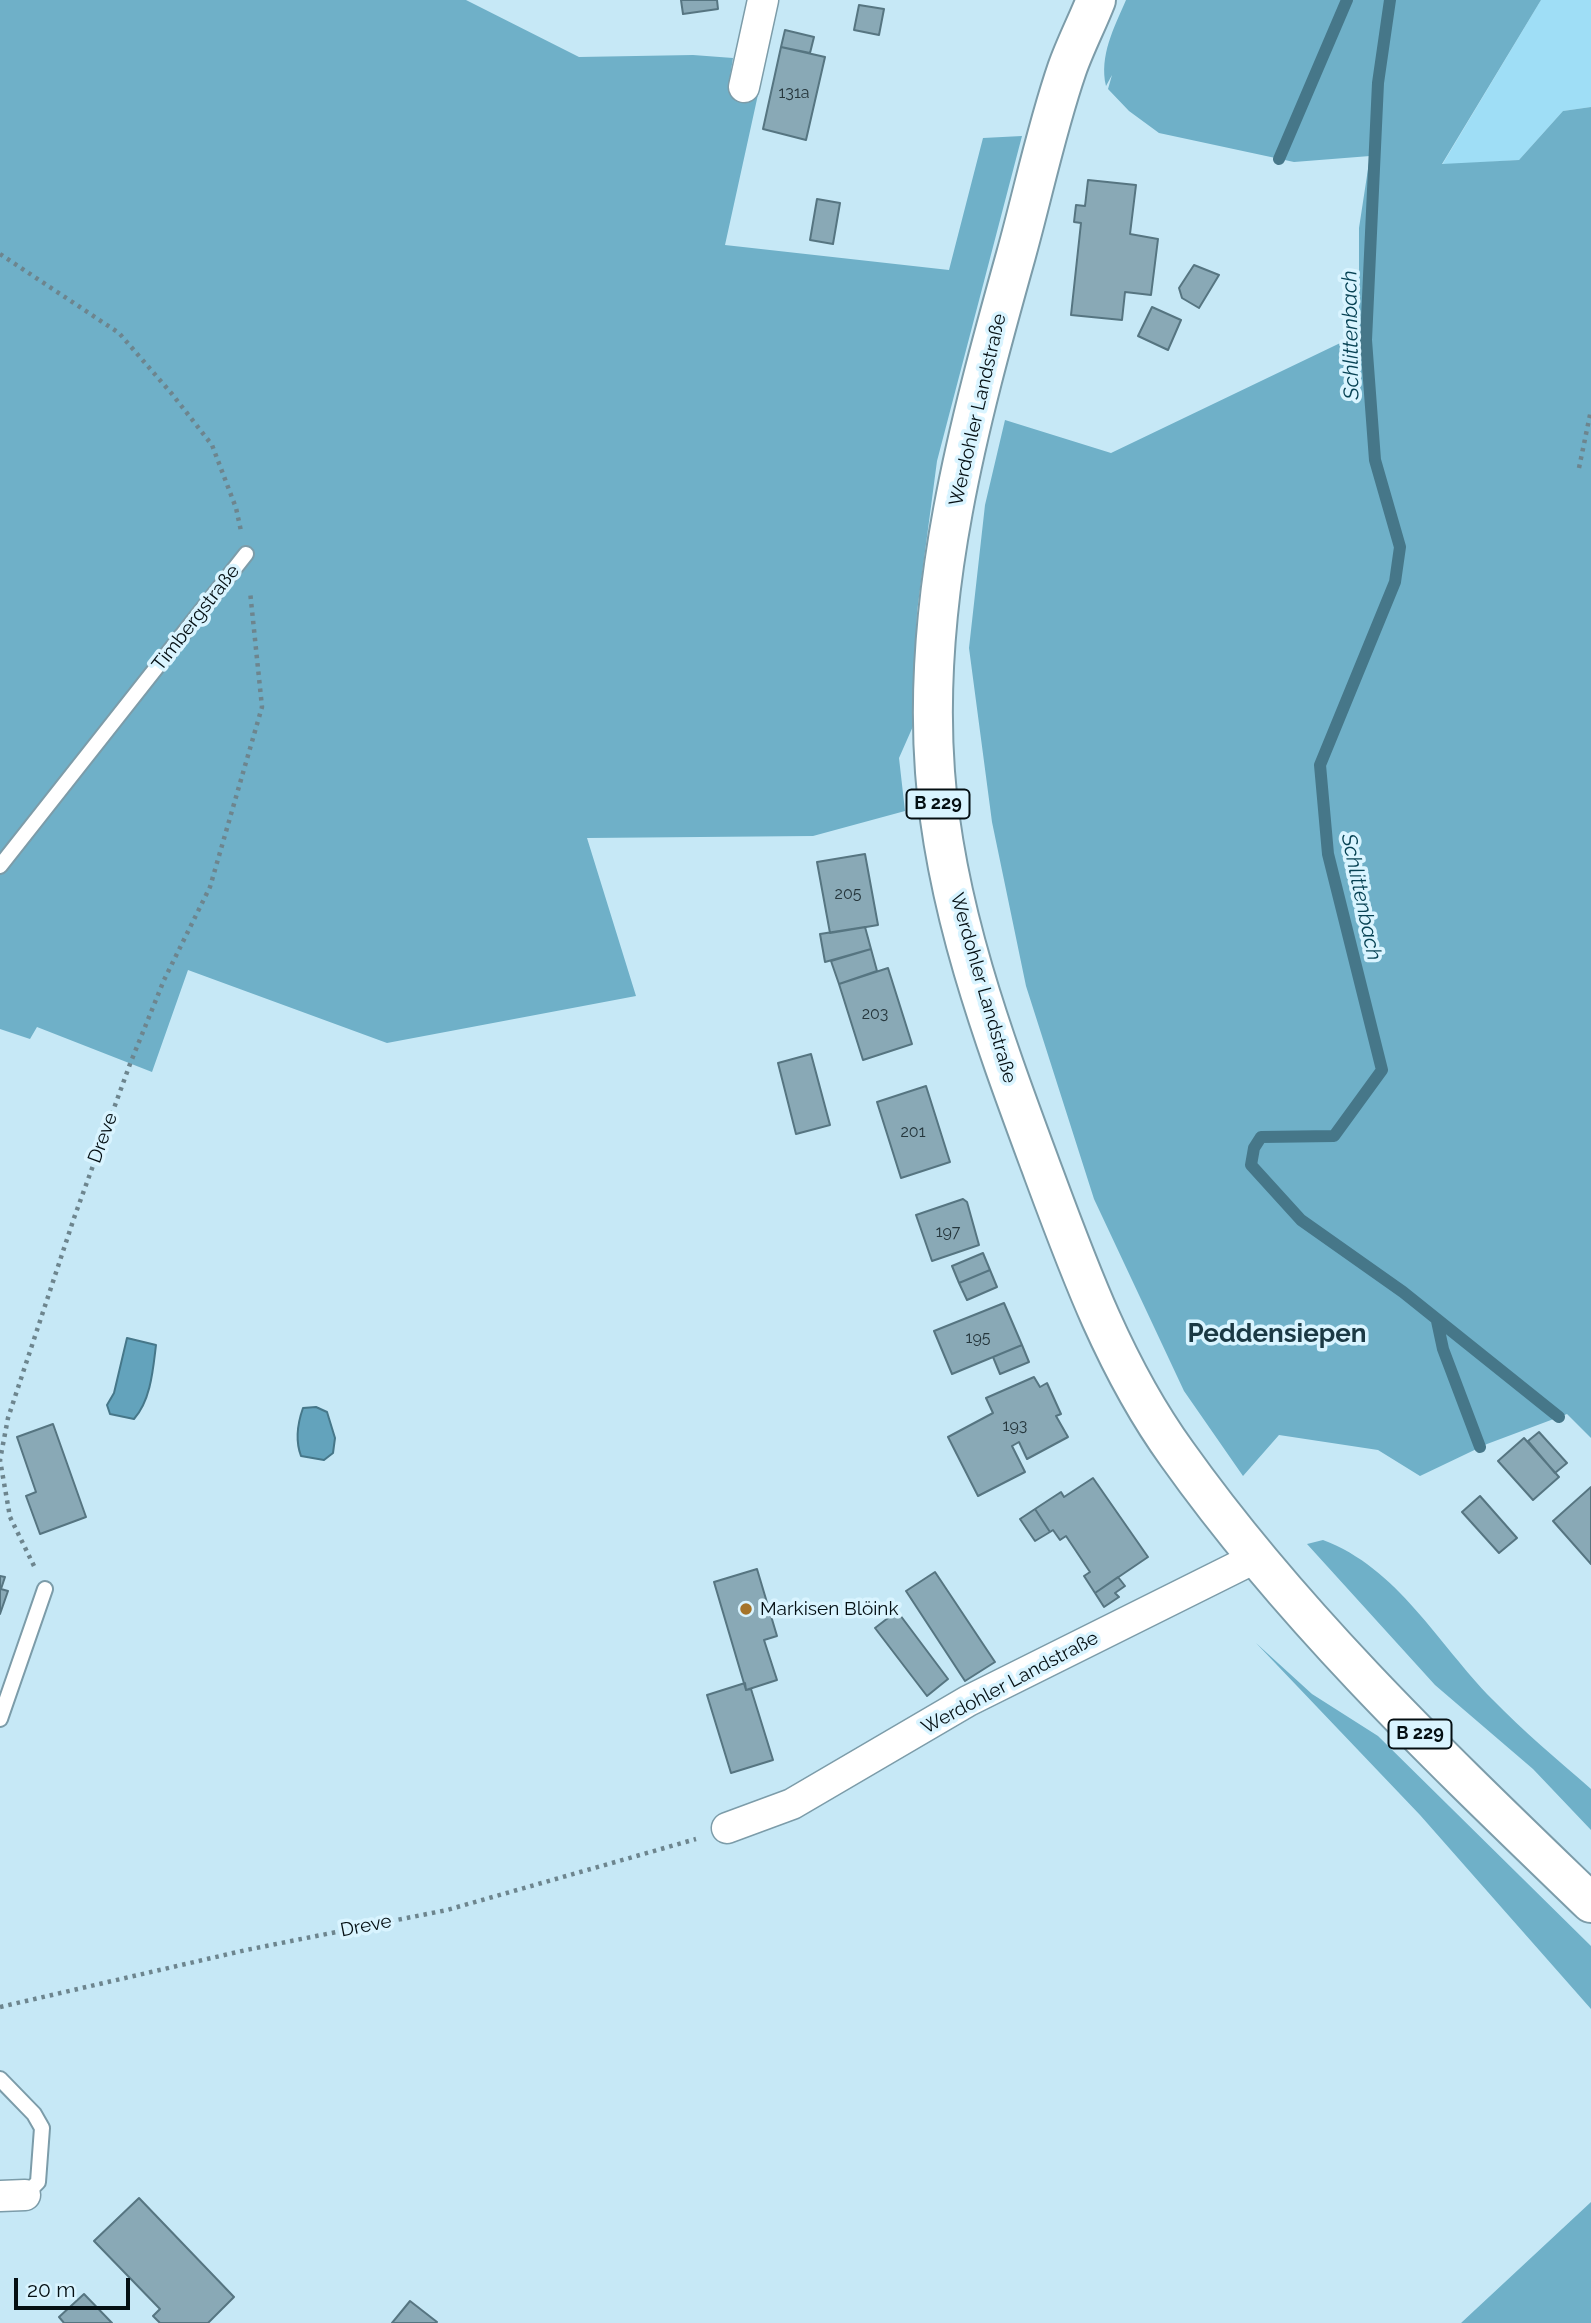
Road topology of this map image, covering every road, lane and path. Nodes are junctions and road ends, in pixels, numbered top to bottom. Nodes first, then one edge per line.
1 (763, 0) edge
2 (1096, 0) edge
3 (744, 87) dead end
4 (0, 254) edge
5 (1591, 410) edge
6 (1579, 468) dead end
7 (246, 554) junction
8 (0, 866) edge
9 (1255, 1558) junction
10 (45, 1589) joint
11 (0, 1719) edge
12 (727, 1828) joint
13 (1591, 1903) edge
14 (0, 2007) edge
15 (0, 2079) edge
16 (13, 2195) edge

1 - 3 street
2 - 9 main road, Werdohler Landstraße / B 229
4 - 7 path, Timbergstraße
5 - 6 path
7 - 8 lane, Timbergstraße
7 - 10 path, Dreve
9 - 12 street, Werdohler Landstraße
9 - 13 main road, Werdohler Landstraße / B 229
10 - 11 lane
12 - 14 path, Dreve
15 - 16 lane

